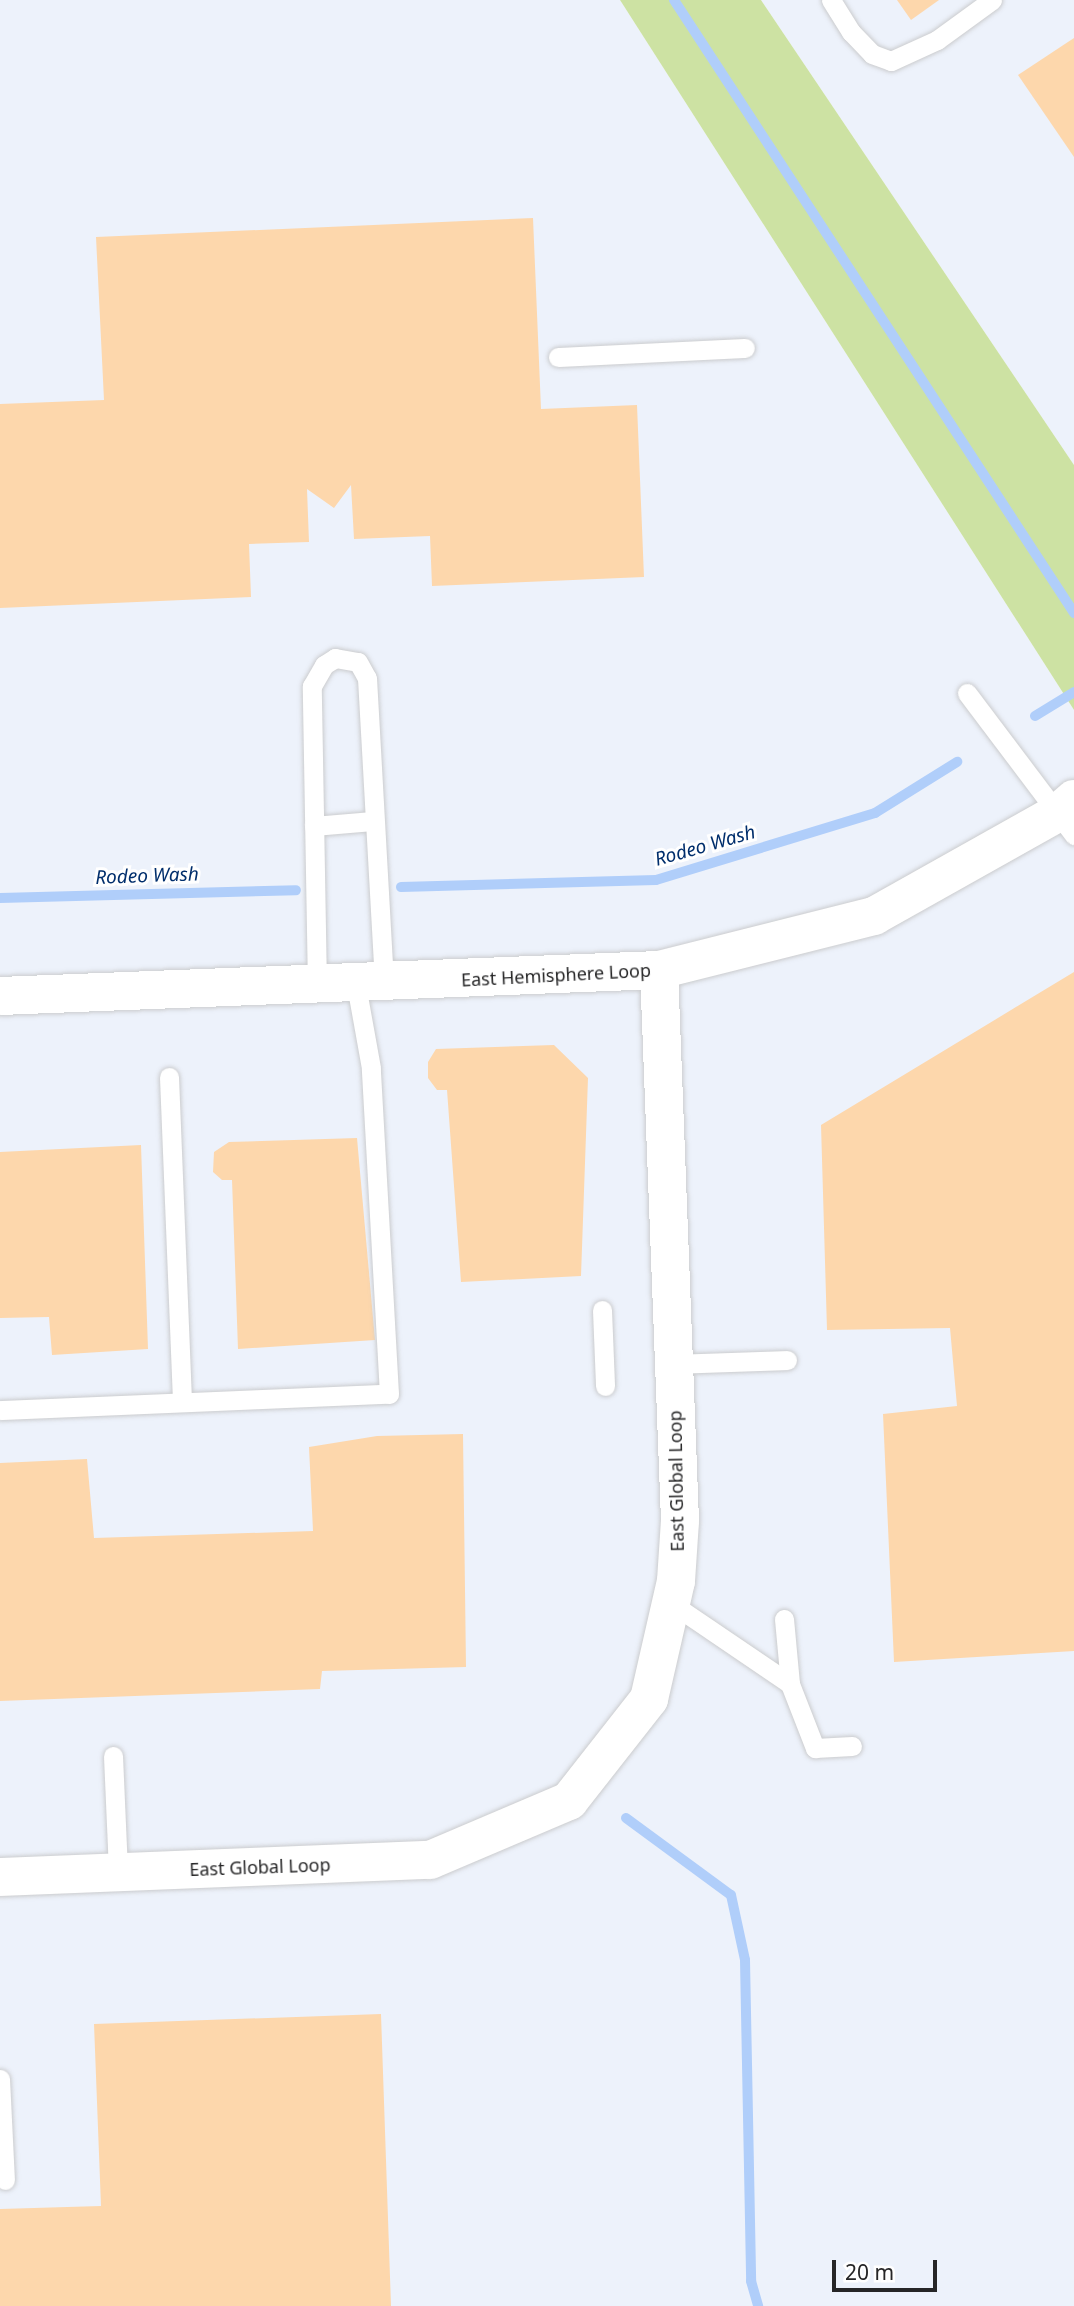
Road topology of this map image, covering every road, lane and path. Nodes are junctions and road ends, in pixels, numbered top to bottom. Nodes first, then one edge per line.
1 (831, 0) edge
2 (992, 0) edge
3 (746, 348) dead end
4 (558, 357) dead end
5 (967, 693) dead end
6 (1069, 815) edge
7 (372, 821) junction
8 (314, 825) junction
9 (659, 970) junction
10 (370, 985) junction
11 (317, 987) junction
12 (0, 996) edge
13 (169, 1077) dead end
14 (602, 1310) dead end
15 (787, 1360) dead end
16 (674, 1364) junction
17 (605, 1386) dead end
18 (182, 1402) junction
19 (0, 1410) edge
20 (671, 1603) junction
21 (784, 1619) dead end
22 (790, 1684) junction
23 (852, 1746) dead end
24 (113, 1756) dead end
25 (118, 1872) junction
26 (0, 1877) edge
27 (0, 2079) edge
28 (5, 2180) dead end

1 - 2 lane
3 - 4 lane
5 - 6 lane
6 - 9 street, East Hemisphere Loop
7 - 8 lane
7 - 8 lane
7 - 10 lane
8 - 11 lane
9 - 10 street, East Hemisphere Loop
9 - 16 street, East Global Loop
10 - 11 street, East Hemisphere Loop
10 - 18 lane
11 - 12 street, East Hemisphere Loop
13 - 18 lane
14 - 17 lane
15 - 16 lane
16 - 20 street, East Global Loop
18 - 19 lane
20 - 22 lane
20 - 25 street, East Global Loop
21 - 22 lane
22 - 23 lane
24 - 25 lane
25 - 26 street, East Global Loop
27 - 28 lane

